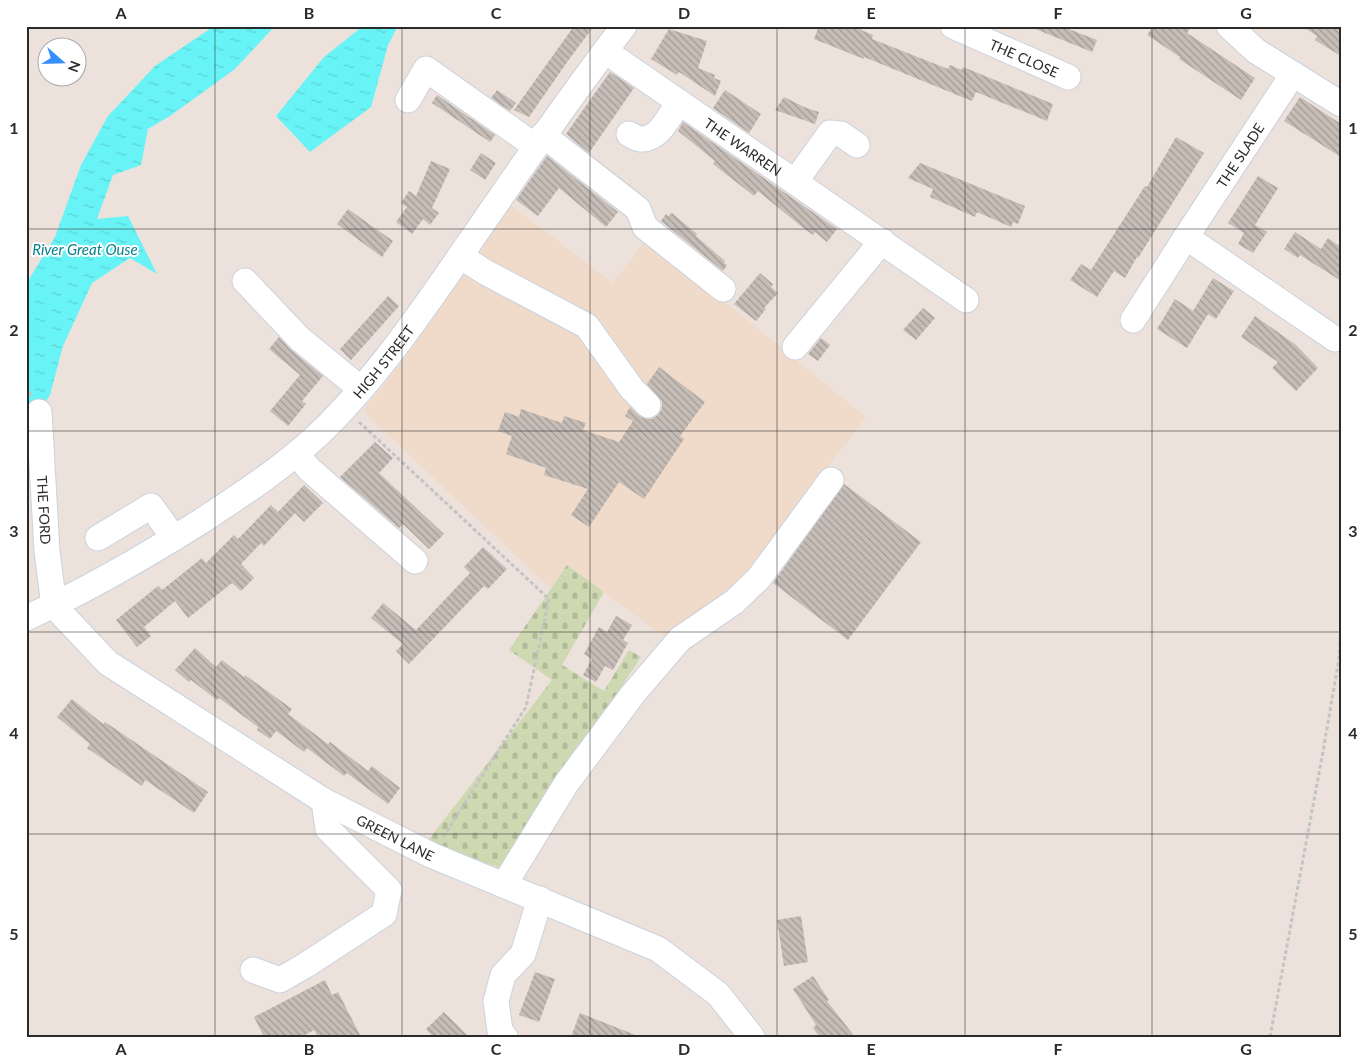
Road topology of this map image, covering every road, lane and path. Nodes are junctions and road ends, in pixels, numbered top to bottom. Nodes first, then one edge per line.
1 (624, 26) edge
2 (953, 26) edge
3 (1229, 26) edge
4 (605, 51) junction
5 (1294, 74) junction
6 (1068, 77) dead end
7 (408, 100) dead end
8 (679, 102) junction
9 (1341, 104) edge
10 (629, 134) dead end
11 (539, 141) junction
12 (857, 145) dead end
13 (795, 182) junction
14 (1186, 237) junction
15 (882, 240) junction
16 (460, 256) junction
17 (245, 281) dead end
18 (723, 289) dead end
19 (966, 300) dead end
20 (1133, 320) dead end
21 (1335, 339) dead end
22 (795, 346) dead end
23 (361, 389) junction
24 (648, 405) dead end
25 (344, 408) junction
26 (39, 412) dead end
27 (297, 454) junction
28 (831, 480) dead end
29 (98, 538) dead end
30 (174, 538) junction
31 (416, 561) dead end
32 (54, 606) junction
33 (26, 618) edge
34 (1341, 626) edge
35 (324, 801) junction
36 (431, 855) junction
37 (504, 885) junction
38 (540, 899) junction
39 (253, 970) dead end
40 (505, 1037) edge
41 (752, 1037) edge
42 (1270, 1037) edge

1 - 4 street, HIGH STREET
2 - 6 street, THE CLOSE
3 - 5 street
4 - 8 street, THE WARREN
4 - 11 street, HIGH STREET
5 - 9 street
5 - 14 street, THE SLADE
7 - 11 street
8 - 10 street
8 - 13 street, THE WARREN
11 - 16 street, HIGH STREET
11 - 18 street
12 - 13 street
13 - 15 street, THE WARREN
14 - 20 street, THE SLADE
14 - 21 street
15 - 19 street, THE WARREN
15 - 22 street
16 - 23 street, HIGH STREET
16 - 24 street
17 - 23 street
23 - 25 street, HIGH STREET
25 - 27 street, HIGH STREET
25 - 36 path
26 - 32 street, THE FORD
27 - 30 street, HIGH STREET
27 - 31 street
28 - 37 street
29 - 30 street
30 - 32 street, HIGH STREET
32 - 33 street, HIGH STREET
32 - 35 street, GREEN LANE
34 - 42 path
35 - 36 street, GREEN LANE
35 - 39 street
36 - 37 street, GREEN LANE
37 - 38 street, GREEN LANE
38 - 40 street
38 - 41 street, GREEN LANE

